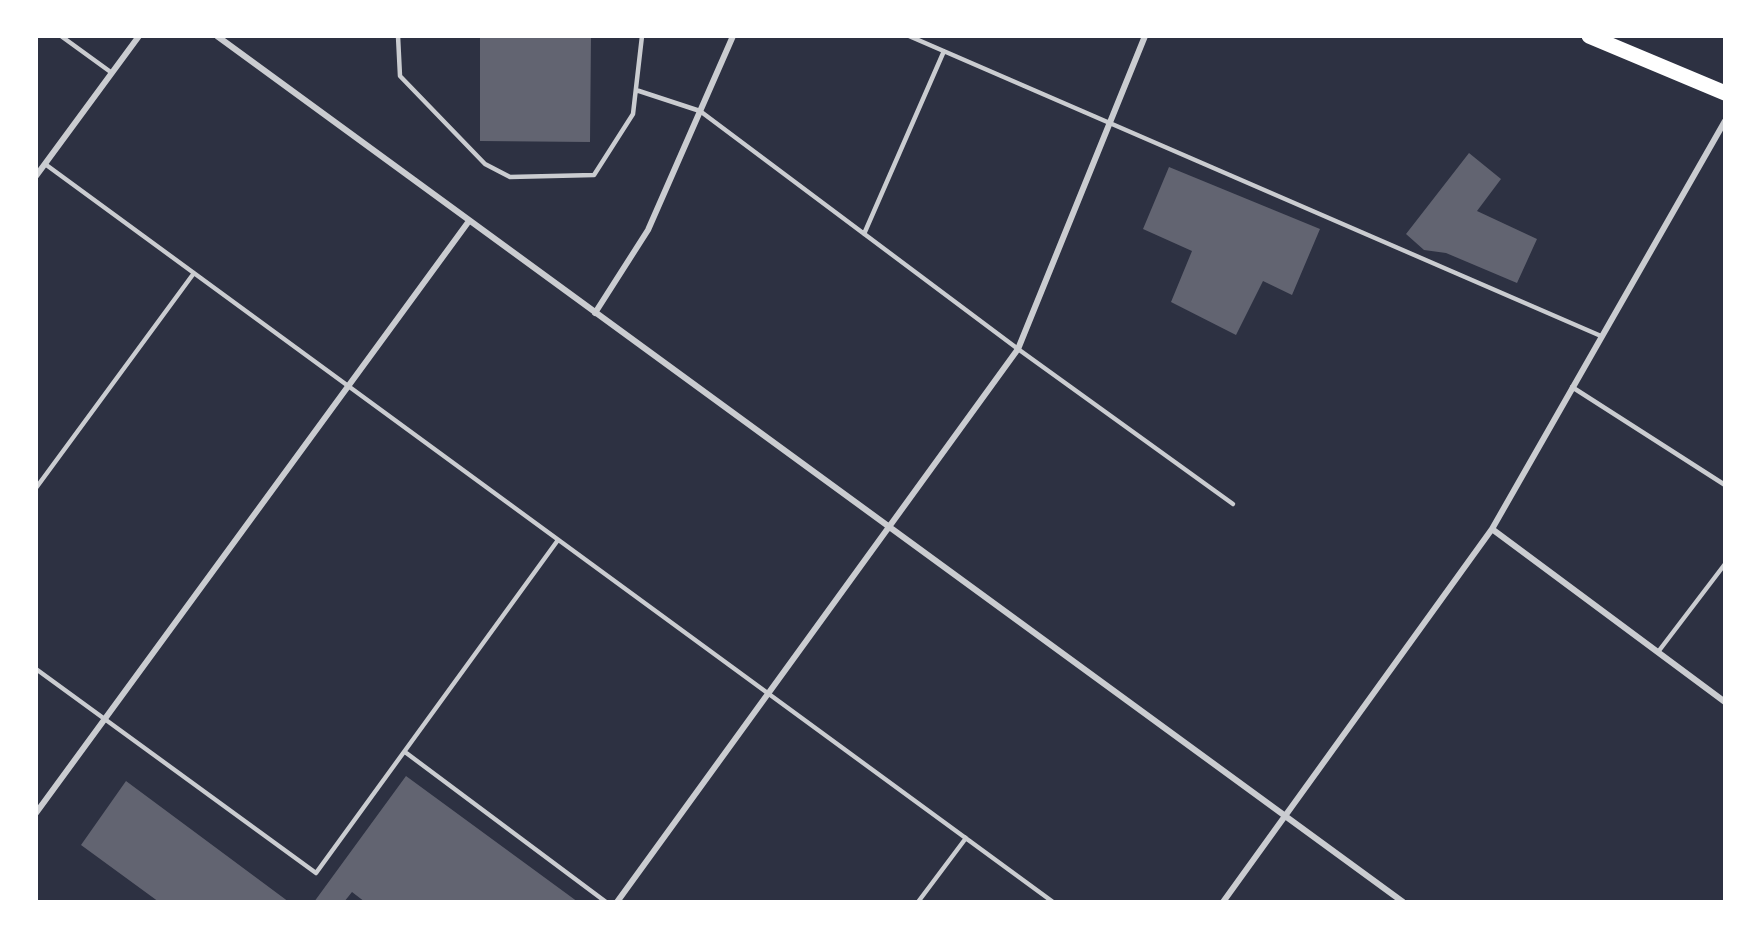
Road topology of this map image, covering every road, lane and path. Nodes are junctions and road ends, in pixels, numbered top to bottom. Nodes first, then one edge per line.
1 (61, 36) edge
2 (139, 36) edge
3 (218, 36) edge
4 (398, 36) edge
5 (642, 36) edge
6 (733, 36) edge
7 (909, 36) edge
8 (1145, 36) edge
9 (1589, 36) edge
10 (944, 51) junction
11 (112, 73) junction
12 (636, 90) junction
13 (1725, 93) edge
14 (700, 111) junction
15 (1725, 121) edge
16 (1109, 122) junction
17 (45, 164) junction
18 (36, 176) edge
19 (469, 221) junction
20 (864, 234) junction
21 (194, 273) junction
22 (595, 313) junction
23 (1601, 336) junction
24 (1018, 349) junction
25 (348, 386) junction
26 (1572, 387) junction
27 (1725, 485) edge
28 (36, 488) edge
29 (1233, 504) dead end
30 (889, 529) junction
31 (1492, 529) junction
32 (558, 540) junction
33 (1725, 564) edge
34 (1658, 652) junction
35 (36, 669) edge
36 (769, 694) junction
37 (1725, 702) edge
38 (105, 719) junction
39 (405, 752) junction
40 (36, 813) edge
41 (1286, 816) junction
42 (966, 838) junction
43 (606, 902) edge
44 (617, 902) edge
45 (918, 902) edge
46 (1053, 902) edge
47 (1222, 902) edge
48 (1403, 902) edge

1 - 11 lane
2 - 11 street
3 - 19 street
4 - 12 lane
5 - 12 lane
6 - 14 street
7 - 10 lane
8 - 16 street
9 - 13 main road
10 - 16 lane
10 - 20 lane
11 - 17 street
12 - 14 lane
14 - 20 lane
14 - 22 street
15 - 23 street
16 - 23 lane
16 - 24 street
17 - 18 street
17 - 21 lane
19 - 22 street
19 - 25 street
20 - 24 lane
21 - 25 lane
21 - 28 lane
22 - 30 street
23 - 26 street
24 - 29 lane
24 - 30 street
25 - 32 lane
25 - 38 street
26 - 27 lane
26 - 31 street
30 - 36 street
30 - 41 street
31 - 34 street
31 - 41 street
32 - 36 lane
32 - 39 lane
33 - 34 lane
34 - 37 street
35 - 38 lane
36 - 42 lane
36 - 44 street
38 - 39 lane
38 - 40 street
39 - 43 lane
41 - 47 street
41 - 48 street
42 - 45 lane
42 - 46 lane

